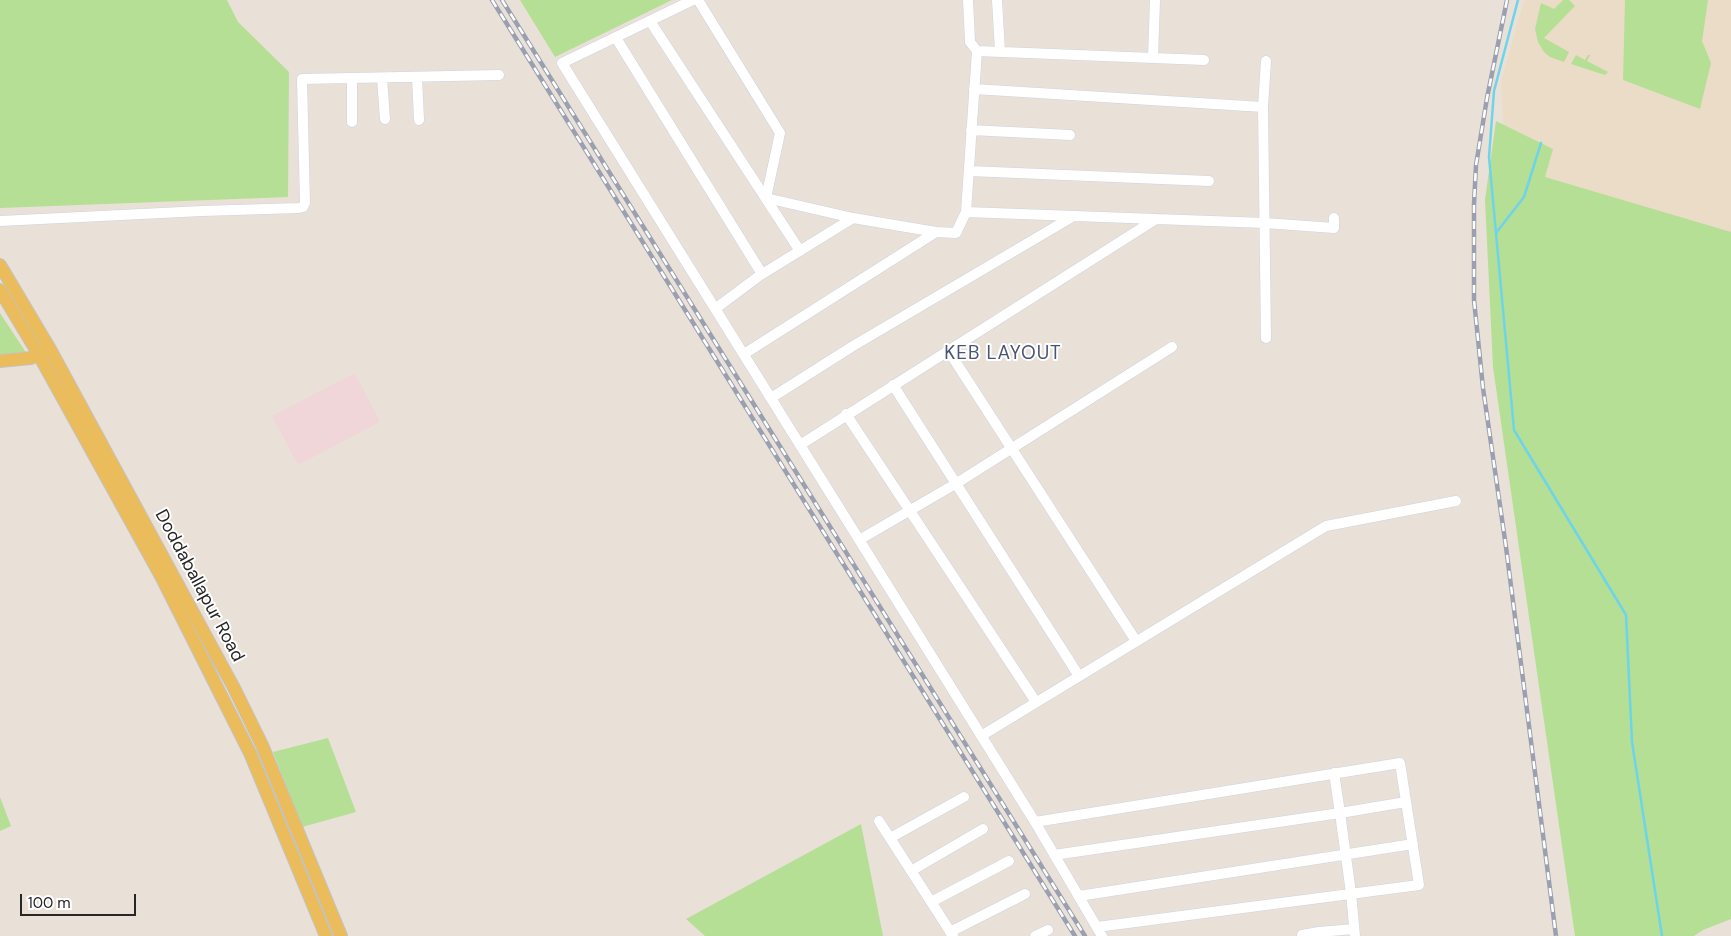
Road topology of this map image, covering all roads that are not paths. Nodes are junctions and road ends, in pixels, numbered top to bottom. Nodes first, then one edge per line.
1 (694, 0) edge
2 (698, 0) edge
3 (968, 0) edge
4 (997, 0) edge
5 (1155, 0) edge
6 (650, 21) junction
7 (616, 38) junction
8 (977, 51) junction
9 (1000, 51) junction
10 (1153, 58) junction
11 (1204, 60) dead end
12 (1266, 61) dead end
13 (499, 75) dead end
14 (418, 77) junction
15 (352, 78) junction
16 (382, 78) junction
17 (974, 89) junction
18 (1263, 107) junction
19 (385, 119) dead end
20 (420, 120) dead end
21 (352, 122) dead end
22 (972, 130) junction
23 (1070, 135) dead end
24 (969, 171) junction
25 (1209, 182) dead end
26 (766, 198) junction
27 (966, 212) junction
28 (1073, 216) junction
29 (853, 218) junction
30 (1334, 218) dead end
31 (1156, 219) junction
32 (0, 222) edge
33 (1265, 223) junction
34 (936, 232) junction
35 (800, 251) junction
36 (0, 265) edge
37 (762, 274) junction
38 (0, 290) edge
39 (715, 309) junction
40 (1266, 338) dead end
41 (1172, 347) dead end
42 (948, 350) junction
43 (44, 352) junction
44 (744, 354) junction
45 (0, 360) edge
46 (893, 385) junction
47 (770, 398) junction
48 (846, 414) junction
49 (800, 444) junction
50 (1012, 447) junction
51 (957, 483) junction
52 (1456, 502) dead end
53 (910, 511) junction
54 (859, 540) junction
55 (1136, 641) junction
56 (1079, 676) junction
57 (1036, 702) junction
58 (981, 736) junction
59 (1334, 773) junction
60 (964, 798) dead end
61 (1406, 802) junction
62 (1340, 813) junction
63 (879, 821) dead end
64 (1035, 822) junction
65 (983, 830) dead end
66 (890, 838) junction
67 (1413, 844) junction
68 (1346, 853) junction
69 (1054, 855) junction
70 (1009, 861) dead end
71 (911, 871) junction
72 (1351, 893) junction
73 (1025, 894) dead end
74 (1079, 896) junction
75 (931, 902) junction
76 (1048, 930) dead end
77 (1100, 932) edge
78 (1354, 932) edge
79 (952, 934) edge
80 (1316, 934) edge
81 (1302, 935) dead end
82 (326, 936) edge
83 (341, 936) edge
84 (1035, 936) edge

1 - 6 street
2 - 26 street
3 - 8 street
4 - 9 street
5 - 10 street
6 - 7 street
6 - 26 street
7 - 37 street
7 - 39 street
8 - 9 street
8 - 17 street
9 - 10 street
10 - 11 street
12 - 18 street
13 - 14 street
14 - 16 street
14 - 20 street
15 - 16 street
15 - 21 street
15 - 32 street
16 - 19 street
17 - 18 street
17 - 22 street
18 - 33 street
22 - 23 street
22 - 24 street
24 - 25 street
24 - 27 street
26 - 29 street
26 - 35 street
27 - 28 street
27 - 34 street
28 - 31 street
28 - 47 street
29 - 34 street
29 - 35 street
30 - 33 street
31 - 33 street
31 - 42 street
33 - 40 street
34 - 44 street
35 - 37 street
36 - 43 main road, Doddaballapur Road
37 - 39 street
38 - 43 main road, Doddaballapur Road
39 - 44 street
41 - 50 street
42 - 46 street
42 - 50 street
43 - 45 main road
43 - 82 main road, Doddaballapur Road
43 - 83 main road, Doddaballapur Road
44 - 47 street
46 - 48 street
46 - 51 street
47 - 49 street
48 - 49 street
48 - 53 street
49 - 54 street
50 - 51 street
50 - 55 street
51 - 53 street
51 - 56 street
52 - 55 street
53 - 54 street
53 - 57 street
54 - 58 street
55 - 56 street
56 - 57 street
57 - 58 street
58 - 64 street
59 - 61 street
59 - 62 street
59 - 64 street
60 - 66 street
61 - 62 street
61 - 67 street
62 - 68 street
62 - 69 street
63 - 66 street
64 - 69 street
65 - 71 street
66 - 71 street
67 - 68 street
67 - 72 street
68 - 72 street
68 - 74 street
69 - 74 street
70 - 75 street
71 - 75 street
72 - 77 street
72 - 78 street
73 - 79 street
74 - 77 street
75 - 79 street
76 - 84 street
78 - 80 street
80 - 81 street

